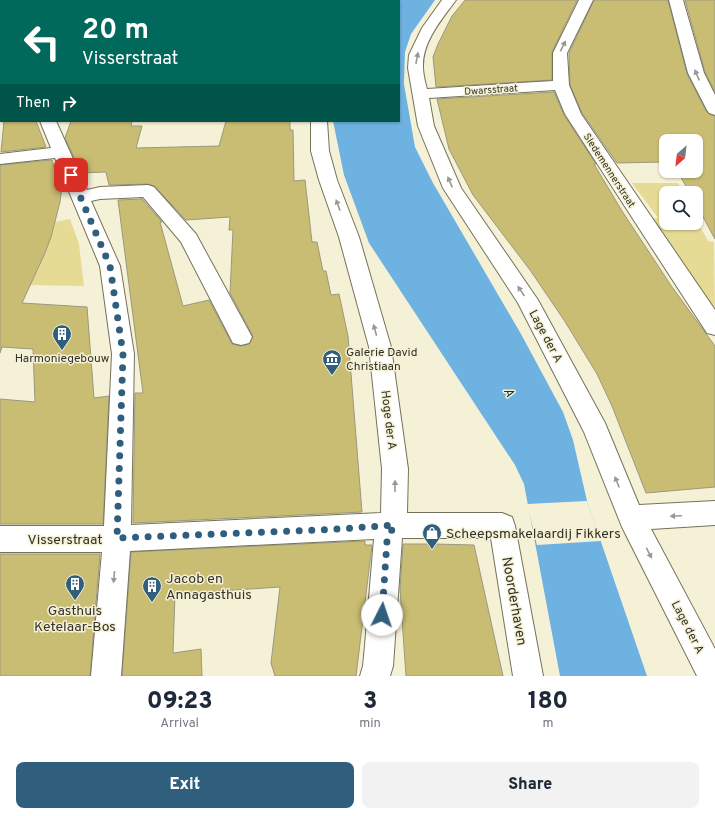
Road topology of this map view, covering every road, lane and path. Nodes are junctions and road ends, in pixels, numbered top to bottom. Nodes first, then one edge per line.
1 (449, 0) edge
2 (586, 0) edge
3 (676, 0) edge
4 (561, 85) junction
5 (420, 94) junction
6 (715, 110) edge
7 (48, 122) edge
8 (319, 122) edge
9 (62, 152) junction
10 (0, 159) edge
11 (81, 197) junction
12 (715, 327) edge
13 (241, 337) dead end
14 (715, 513) edge
15 (631, 518) junction
16 (394, 525) junction
17 (117, 538) junction
18 (0, 539) edge
19 (106, 676) edge
20 (375, 676) edge
21 (528, 676) edge
22 (713, 676) edge

5 -> 1 street, Lage der A
4 -> 2 street, Sledemennerstraat
6 -> 3 street
4 - 5 street, Dwarsstraat
4 - 12 street, Sledemennerstraat
15 -> 5 street, Lage der A
7 - 9 street
16 -> 8 street, Hoge der A
9 - 10 street
9 - 11 street
11 - 13 street
11 - 17 street
14 -> 15 street
15 -> 22 street, Lage der A
16 - 17 street, Visserstraat
16 - 20 street
16 - 21 street, Noorderhaven
17 - 18 street, Visserstraat
17 -> 19 street

